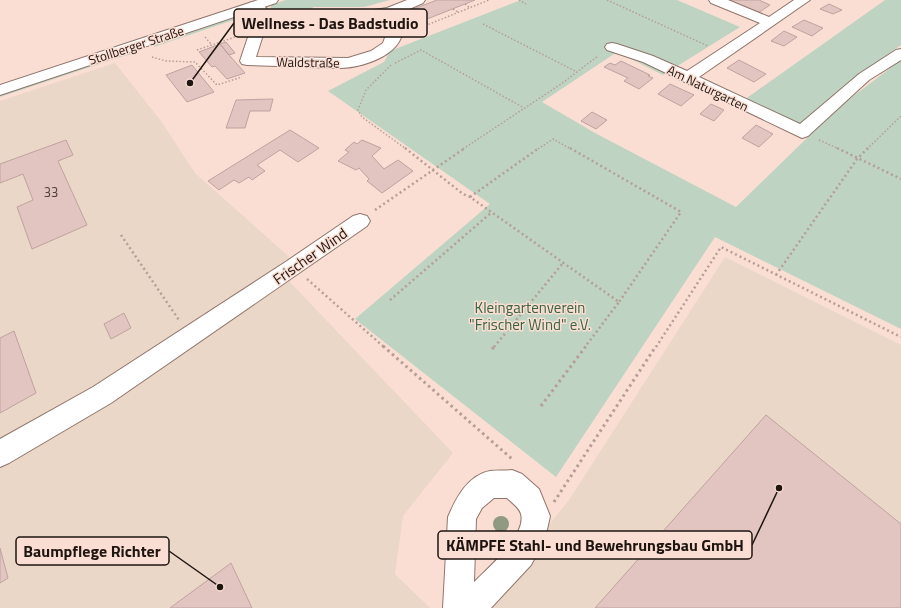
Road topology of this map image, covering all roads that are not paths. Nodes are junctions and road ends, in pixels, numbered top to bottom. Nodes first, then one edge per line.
1 (271, 0) edge
2 (418, 0) edge
3 (716, 0) edge
4 (803, 0) edge
5 (256, 5) junction
6 (390, 12) junction
7 (309, 15) road end
8 (770, 22) junction
9 (612, 47) road end
10 (901, 53) edge
11 (687, 78) junction
12 (0, 90) edge
13 (360, 221) road end
14 (0, 454) edge
15 (458, 608) edge
16 (470, 608) edge

1 - 5 street, Stollberger Straße
2 - 6 street
3 - 8 street
4 - 8 street
5 - 6 street, Waldstraße
5 - 12 street, Stollberger Straße
6 - 7 street
8 - 11 street
9 - 11 street, Am Naturgarten
10 - 11 street, Am Naturgarten
13 - 14 street, Frischer Wind
15 - 16 street

